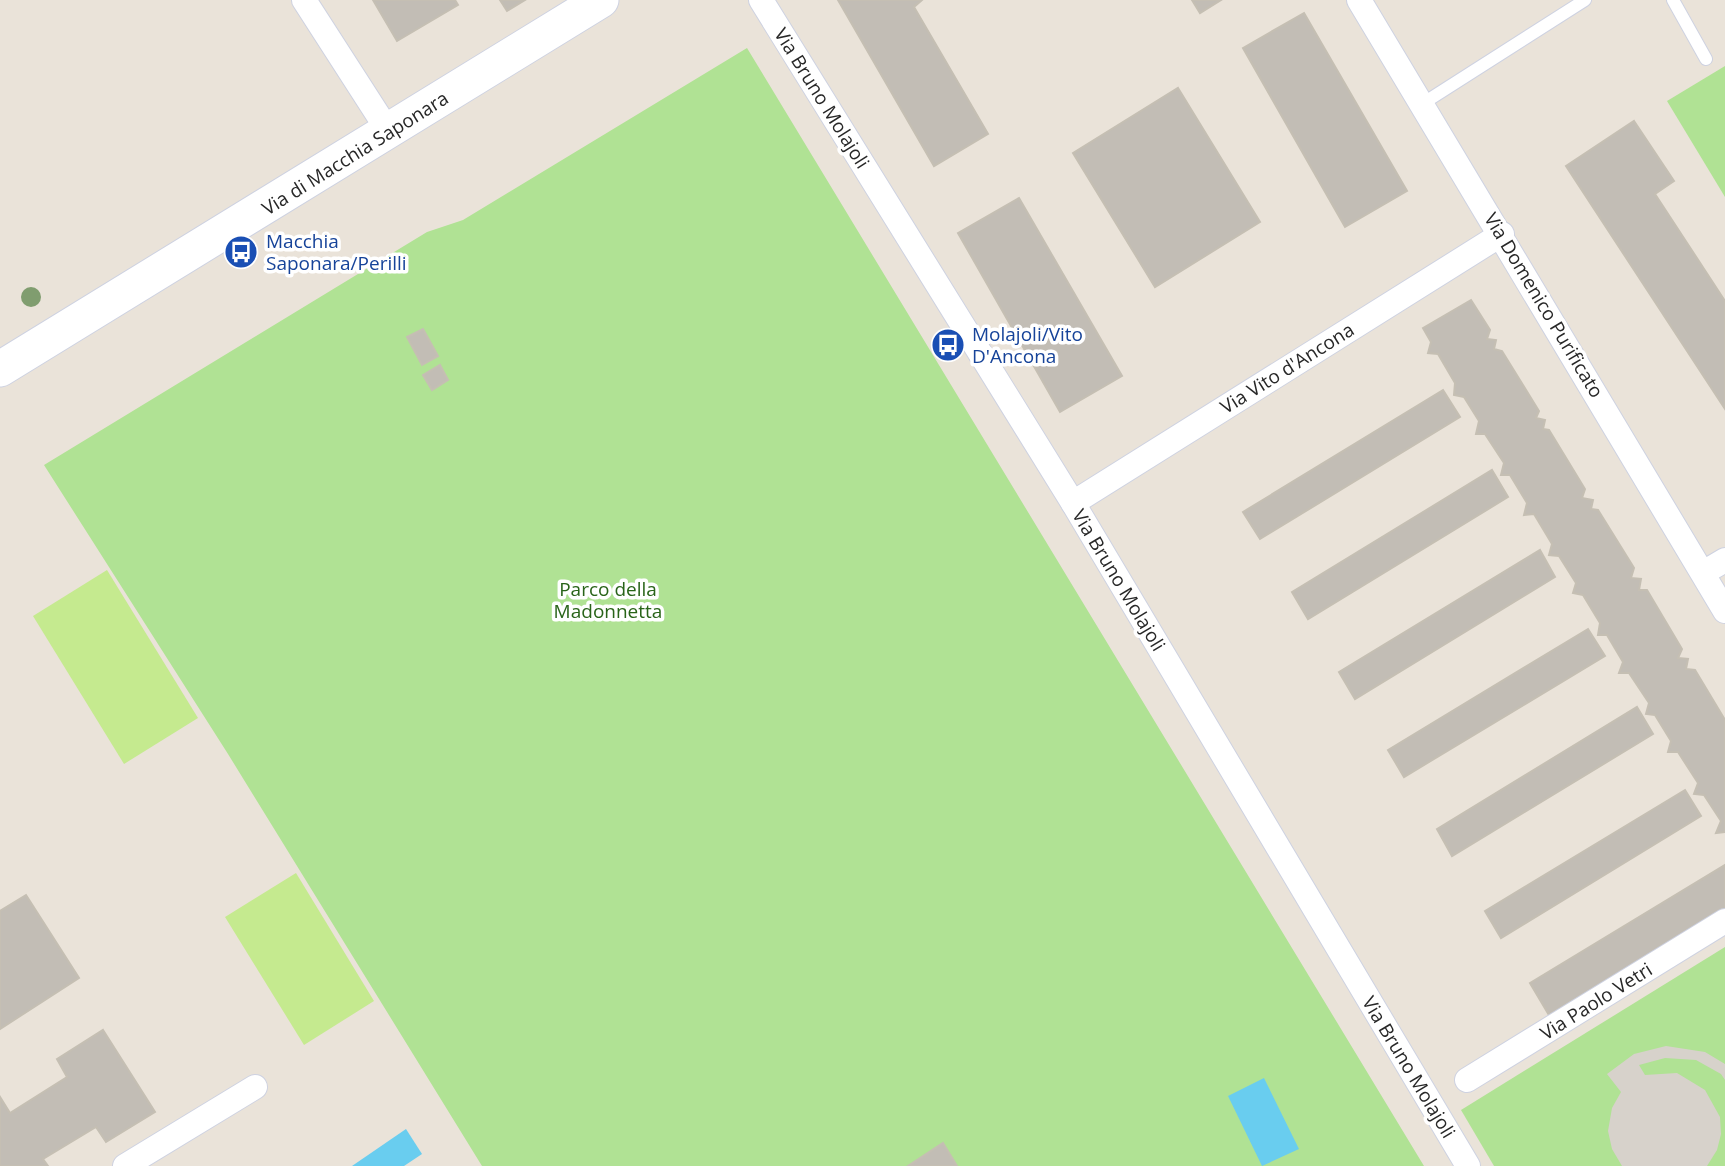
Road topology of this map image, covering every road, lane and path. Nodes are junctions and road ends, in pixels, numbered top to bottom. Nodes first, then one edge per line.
1 (304, 0) edge
2 (601, 0) edge
3 (761, 0) edge
4 (1361, 0) edge
5 (1585, 0) edge
6 (1673, 0) edge
7 (1706, 60) dead end
8 (1422, 104) junction
9 (389, 132) junction
10 (1502, 234) junction
11 (2, 363) edge
12 (1073, 503) junction
13 (1725, 559) edge
14 (1703, 573) junction
15 (1725, 611) edge
16 (1725, 922) edge
17 (1468, 1080) dead end
18 (255, 1087) dead end
19 (125, 1166) edge
20 (1468, 1166) edge

1 - 9 street
2 - 9 street, Via di Macchia Saponara
3 - 12 street, Via Bruno Molajoli
4 - 8 street, Via Domenico Purificato
5 - 8 lane
6 - 7 lane
8 - 10 street, Via Domenico Purificato
9 - 11 street, Via di Macchia Saponara
10 - 12 street, Via Vito d'Ancona
10 - 14 street, Via Domenico Purificato
12 - 20 street, Via Bruno Molajoli
13 - 14 street
14 - 15 street, Via Domenico Purificato
16 - 17 street, Via Paolo Vetri
18 - 19 street

